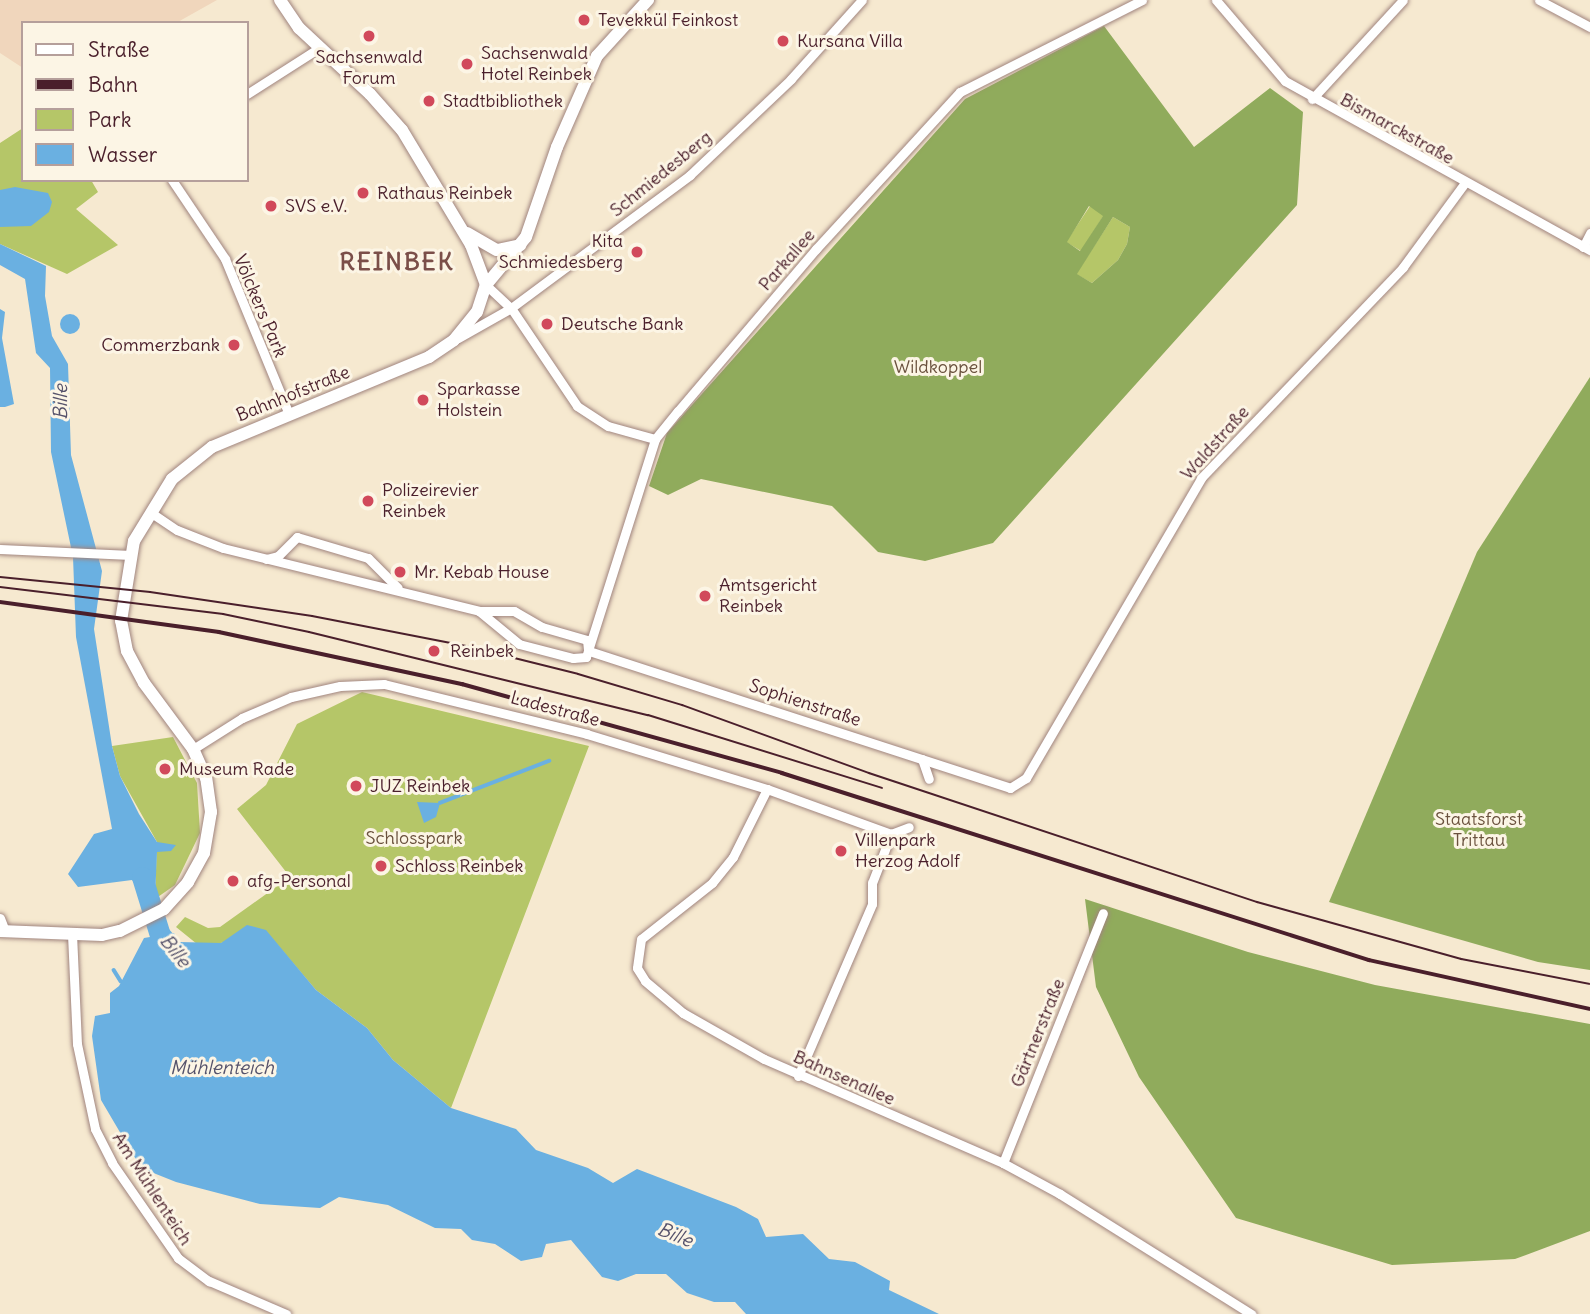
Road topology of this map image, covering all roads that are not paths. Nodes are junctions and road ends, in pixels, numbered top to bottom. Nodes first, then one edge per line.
1 (280, 0) edge
2 (648, 0) edge
3 (862, 0) edge
4 (1142, 0) edge
5 (1216, 0) edge
6 (1403, 0) edge
7 (1539, 0) edge
8 (1590, 27) edge
9 (319, 48) junction
10 (248, 93) edge
11 (1312, 99) junction
12 (173, 182) edge
13 (1464, 184) junction
14 (462, 229) junction
15 (1590, 233) edge
16 (471, 245) junction
17 (520, 245) junction
18 (1586, 248) edge
19 (502, 266) junction
20 (486, 285) junction
21 (511, 308) junction
22 (454, 340) junction
23 (288, 412) junction
24 (655, 439) junction
25 (150, 512) junction
26 (0, 549) edge
27 (131, 555) junction
28 (265, 560) junction
29 (404, 591) junction
30 (479, 611) junction
31 (589, 651) junction
32 (193, 749) junction
33 (922, 759) junction
34 (929, 779) dead end
35 (1010, 788) joint
36 (767, 789) junction
37 (909, 827) dead end
38 (891, 834) junction
39 (1103, 913) dead end
40 (0, 918) edge
41 (2, 931) edge
42 (72, 934) junction
43 (798, 1076) junction
44 (1003, 1163) junction
45 (286, 1314) edge
46 (1251, 1314) edge

1 - 9 main road
2 - 17 main road
3 - 21 street, Schmiedesberg
4 - 24 street, Parkallee
5 - 11 street, Bismarckstraße
6 - 11 street
7 - 8 street
9 - 10 street
9 - 14 main road
11 - 13 street, Bismarckstraße
12 - 23 street, Völckers Park
13 - 18 street, Bismarckstraße
13 - 35 street, Waldstraße
14 - 16 main road
14 - 17 main road
15 - 18 street
16 - 19 main road
16 - 20 main road
17 - 19 main road, Bahnhofstraße
19 - 20 main road, Bahnhofstraße
20 - 21 street
20 - 22 main road, Bahnhofstraße
21 - 22 street, Schmiedesberg
21 - 24 street
22 - 23 main road, Bahnhofstraße
23 - 25 main road, Bahnhofstraße
24 - 31 street, Parkallee
25 - 27 main road, Bahnhofstraße
25 - 28 street, Sophienstraße
26 - 27 street
27 - 32 main road, Bahnhofstraße
28 - 29 street, Sophienstraße
28 - 29 street, Sophienstraße
29 - 30 street, Sophienstraße
30 - 31 street, Sophienstraße
30 - 31 street, Sophienstraße
31 - 33 street, Sophienstraße
32 - 36 street, Ladestraße
32 - 42 main road, Bahnhofstraße
33 - 34 street
33 - 35 street, Sophienstraße
36 - 38 street, Ladestraße
36 - 43 street, Bahnsenallee
37 - 38 street
38 - 43 street
39 - 44 street, Gärtnerstraße
40 - 41 street
41 - 42 main road
42 - 45 street, Am Mühlenteich
43 - 44 street, Bahnsenallee
44 - 46 street, Bahnsenallee

